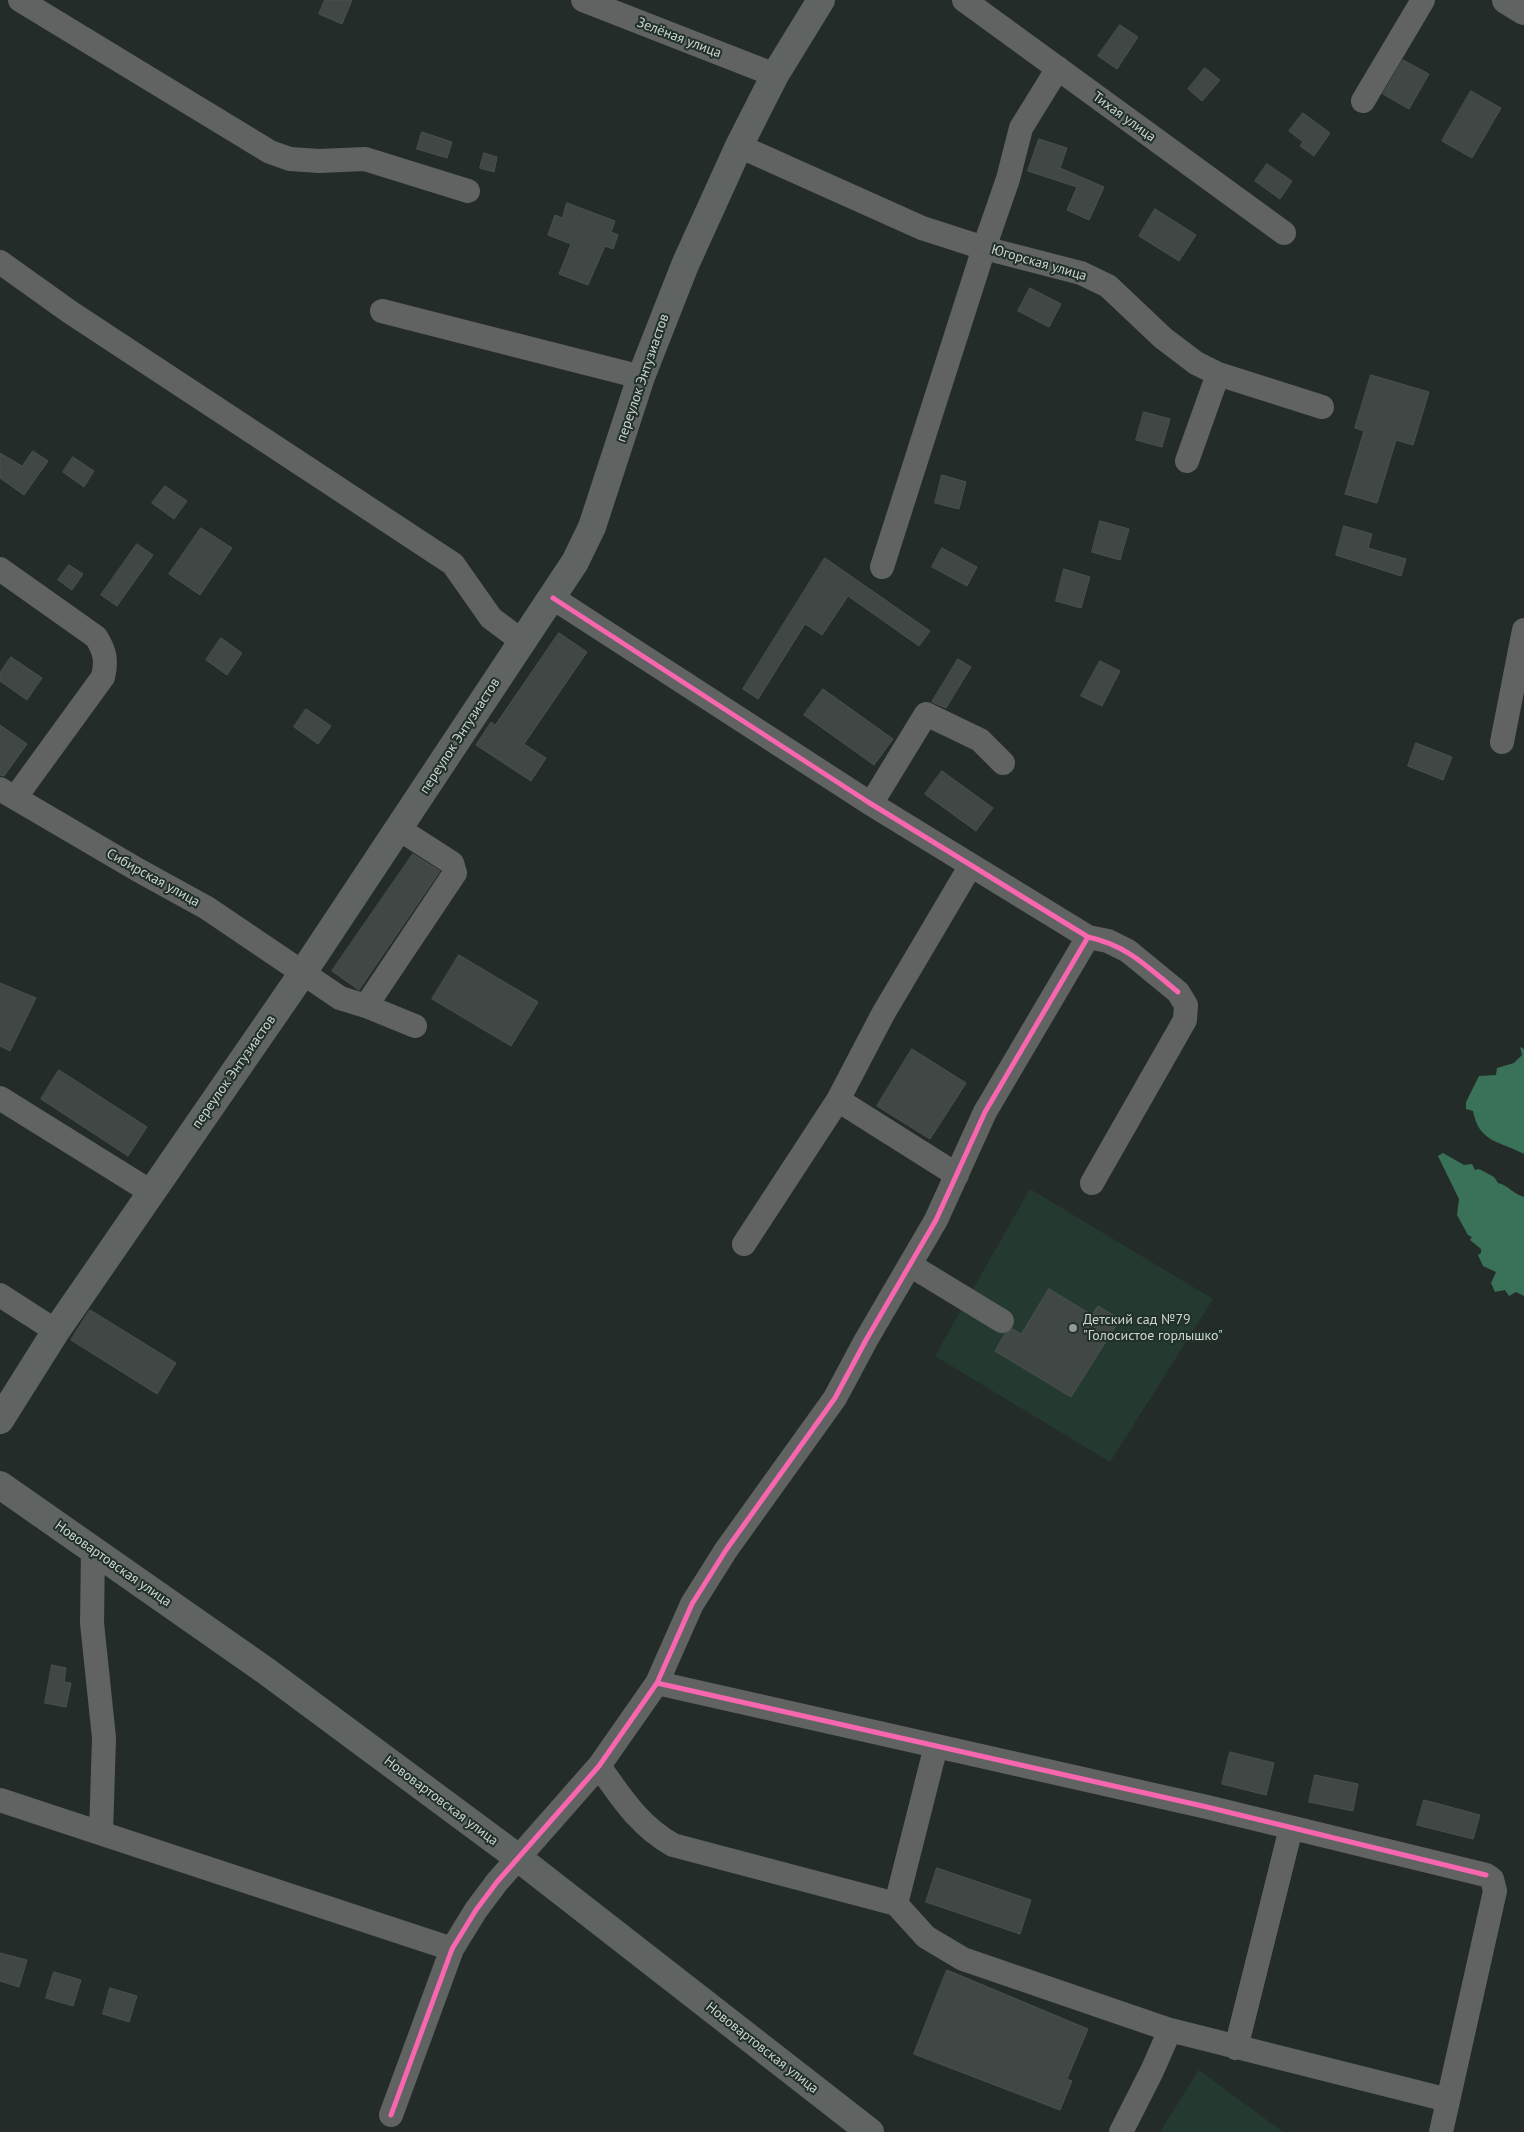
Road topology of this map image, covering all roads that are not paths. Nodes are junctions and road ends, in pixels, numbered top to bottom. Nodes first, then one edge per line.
1 (20, 0) edge
2 (583, 0) edge
3 (821, 0) edge
4 (964, 0) edge
5 (1423, 0) edge
6 (1506, 0) edge
7 (1524, 11) edge
8 (1058, 68) junction
9 (775, 75) junction
10 (1363, 101) dead end
11 (739, 146) junction
12 (468, 191) dead end
13 (1284, 233) dead end
14 (984, 248) junction
15 (0, 262) edge
16 (382, 312) dead end
17 (1218, 374) junction
18 (641, 377) junction
19 (1322, 407) dead end
20 (1187, 461) dead end
21 (882, 567) dead end
22 (0, 569) edge
23 (553, 598) junction
24 (1524, 630) edge
25 (523, 642) junction
26 (1502, 742) dead end
27 (1003, 763) dead end
28 (7, 793) edge
29 (871, 804) junction
30 (399, 829) junction
31 (971, 865) junction
32 (1088, 937) junction
33 (302, 974) junction
34 (366, 1006) junction
35 (416, 1026) dead end
36 (0, 1098) edge
37 (838, 1100) junction
38 (957, 1175) junction
39 (1092, 1183) dead end
40 (151, 1192) junction
41 (744, 1244) dead end
42 (910, 1265) junction
43 (0, 1295) edge
44 (1002, 1321) dead end
45 (56, 1330) junction
46 (0, 1420) edge
47 (0, 1485) edge
48 (93, 1549) junction
49 (657, 1683) junction
50 (936, 1746) junction
51 (599, 1766) junction
52 (0, 1800) edge
53 (1291, 1828) junction
54 (101, 1833) junction
55 (517, 1857) junction
56 (896, 1904) junction
57 (452, 1950) junction
58 (1170, 2030) junction
59 (1236, 2048) junction
60 (1448, 2100) junction
61 (391, 2115) dead end
62 (870, 2132) edge
63 (1121, 2132) edge
64 (1440, 2132) edge

1 - 12 street
2 - 9 street, Зелёная улица
3 - 9 main road, переулок Энтузиастов
4 - 8 street, Тихая улица
5 - 10 street
6 - 7 main road
8 - 13 street, Тихая улица
8 - 14 street
9 - 11 main road, переулок Энтузиастов
11 - 14 street, Югорская улица
11 - 18 main road, переулок Энтузиастов
14 - 17 street, Югорская улица
14 - 21 street
15 - 25 street
16 - 18 street
17 - 19 street, Югорская улица
17 - 20 street
18 - 23 main road, переулок Энтузиастов
22 - 28 street
23 - 25 main road, переулок Энтузиастов
23 - 29 street
24 - 26 street
25 - 30 main road, переулок Энтузиастов
27 - 29 street
28 - 33 street, Сибирская улица
29 - 31 street
30 - 33 main road, переулок Энтузиастов
30 - 34 street
31 - 32 street
31 - 37 street
32 - 38 street
32 - 39 street
33 - 34 street, Сибирская улица
33 - 40 main road, переулок Энтузиастов
34 - 35 street, Сибирская улица
36 - 40 street
37 - 38 street
37 - 41 street
38 - 42 street
40 - 45 main road, переулок Энтузиастов
42 - 44 street
42 - 49 street
43 - 45 street
45 - 46 main road, переулок Энтузиастов
47 - 48 main road, Нововартовская улица
48 - 54 street
48 - 55 main road, Нововартовская улица
49 - 50 street
49 - 51 street
50 - 53 street
50 - 56 street
51 - 55 street
51 - 56 street
52 - 54 street
53 - 59 street
53 - 60 street
54 - 57 street
55 - 57 street
55 - 62 main road, Нововартовская улица
56 - 58 street
57 - 61 street
58 - 59 street
58 - 63 street
59 - 60 street
60 - 64 street

